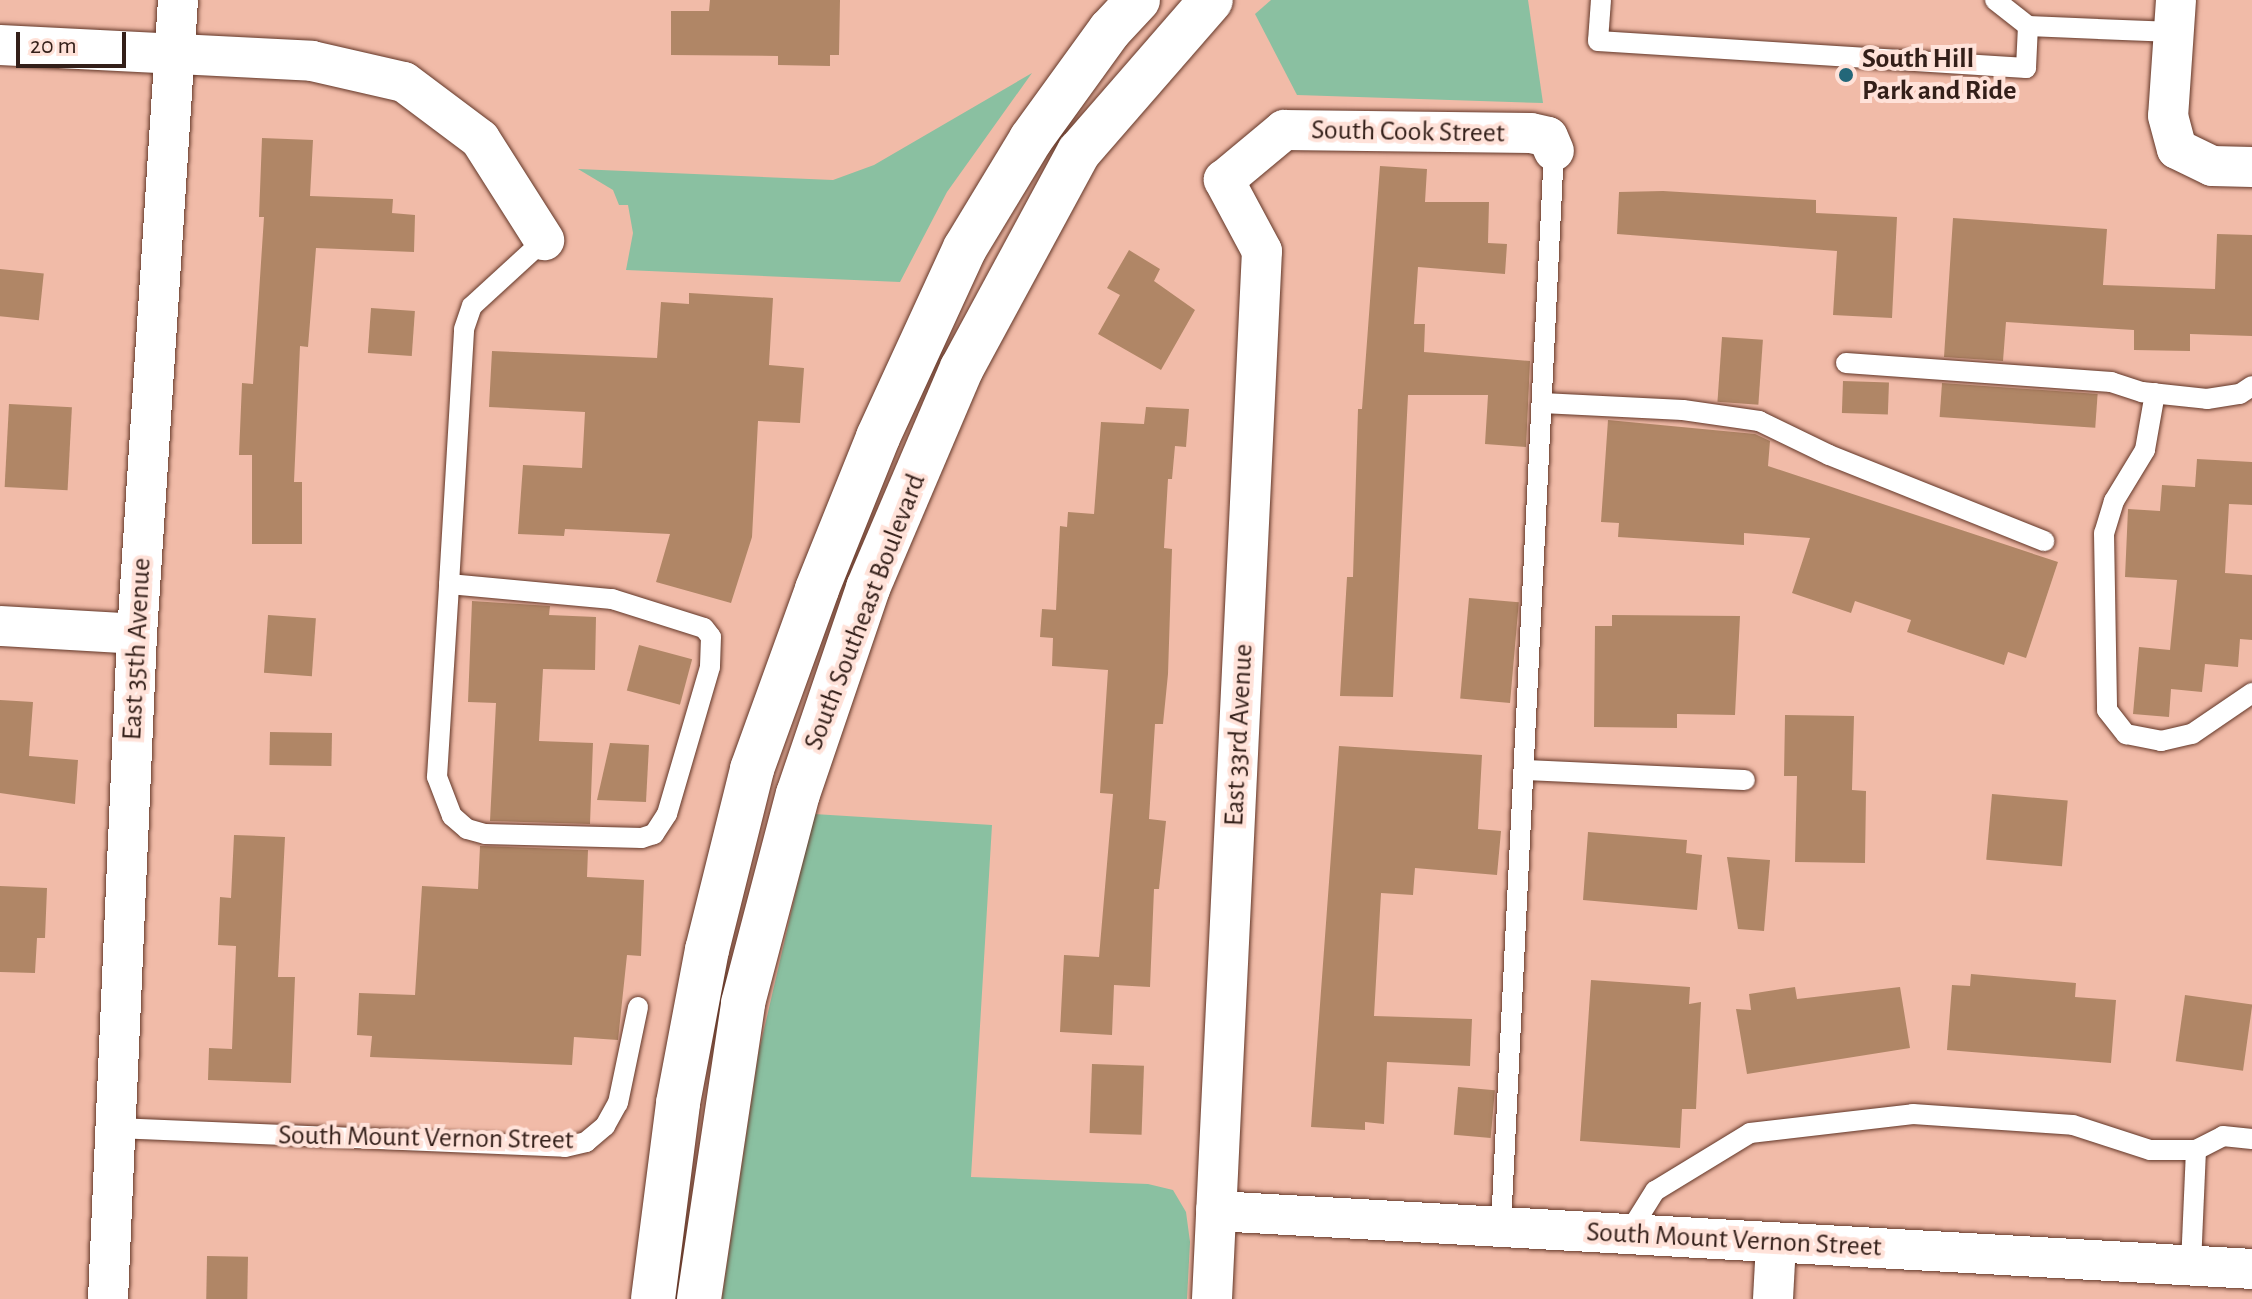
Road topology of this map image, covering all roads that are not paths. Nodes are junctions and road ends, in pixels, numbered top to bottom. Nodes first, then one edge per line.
1 (178, 0) edge
2 (1138, 0) edge
3 (1211, 0) edge
4 (1601, 0) edge
5 (1995, 0) edge
6 (2175, 16) edge
7 (2028, 26) junction
8 (0, 45) edge
9 (176, 54) junction
10 (1554, 151) joint
11 (2252, 167) edge
12 (1224, 180) joint
13 (544, 240) joint
14 (1846, 363) dead end
15 (2252, 386) edge
16 (2155, 393) junction
17 (1542, 403) junction
18 (2044, 541) dead end
19 (449, 584) junction
20 (0, 626) edge
21 (137, 634) junction
22 (2252, 693) edge
23 (1525, 770) junction
24 (1745, 780) dead end
25 (638, 1007) dead end
26 (116, 1128) junction
27 (2252, 1139) edge
28 (2196, 1150) junction
29 (1216, 1211) junction
30 (1501, 1226) junction
31 (1628, 1234) junction
32 (1776, 1243) junction
33 (2191, 1266) junction
34 (2252, 1269) edge
35 (108, 1299) edge
36 (653, 1299) edge
37 (699, 1299) edge
38 (1212, 1299) edge
39 (1773, 1299) edge

1 - 9 street, East 35th Avenue
2 - 36 main road, South Southeast Boulevard
3 - 37 main road, South Southeast Boulevard
4 - 7 lane
5 - 7 lane
6 - 7 lane
6 - 11 street
8 - 9 street
9 - 13 street
9 - 21 street, East 35th Avenue
10 - 12 street, South Cook Street
10 - 17 lane
12 - 29 street, East 33rd Avenue
13 - 19 lane
14 - 16 lane
15 - 16 lane
16 - 22 lane
17 - 18 lane
17 - 23 lane
19 - 19 lane
20 - 21 street
21 - 26 street, East 35th Avenue
23 - 24 lane
23 - 30 lane
25 - 26 lane, South Mount Vernon Street
26 - 35 street, East 35th Avenue
27 - 28 lane
28 - 31 lane
28 - 33 lane
29 - 30 street, South Mount Vernon Street
29 - 38 street, East 33rd Avenue
30 - 31 street, South Mount Vernon Street
31 - 32 street, South Mount Vernon Street
32 - 33 street, South Mount Vernon Street
32 - 39 street
33 - 34 street, South Mount Vernon Street

